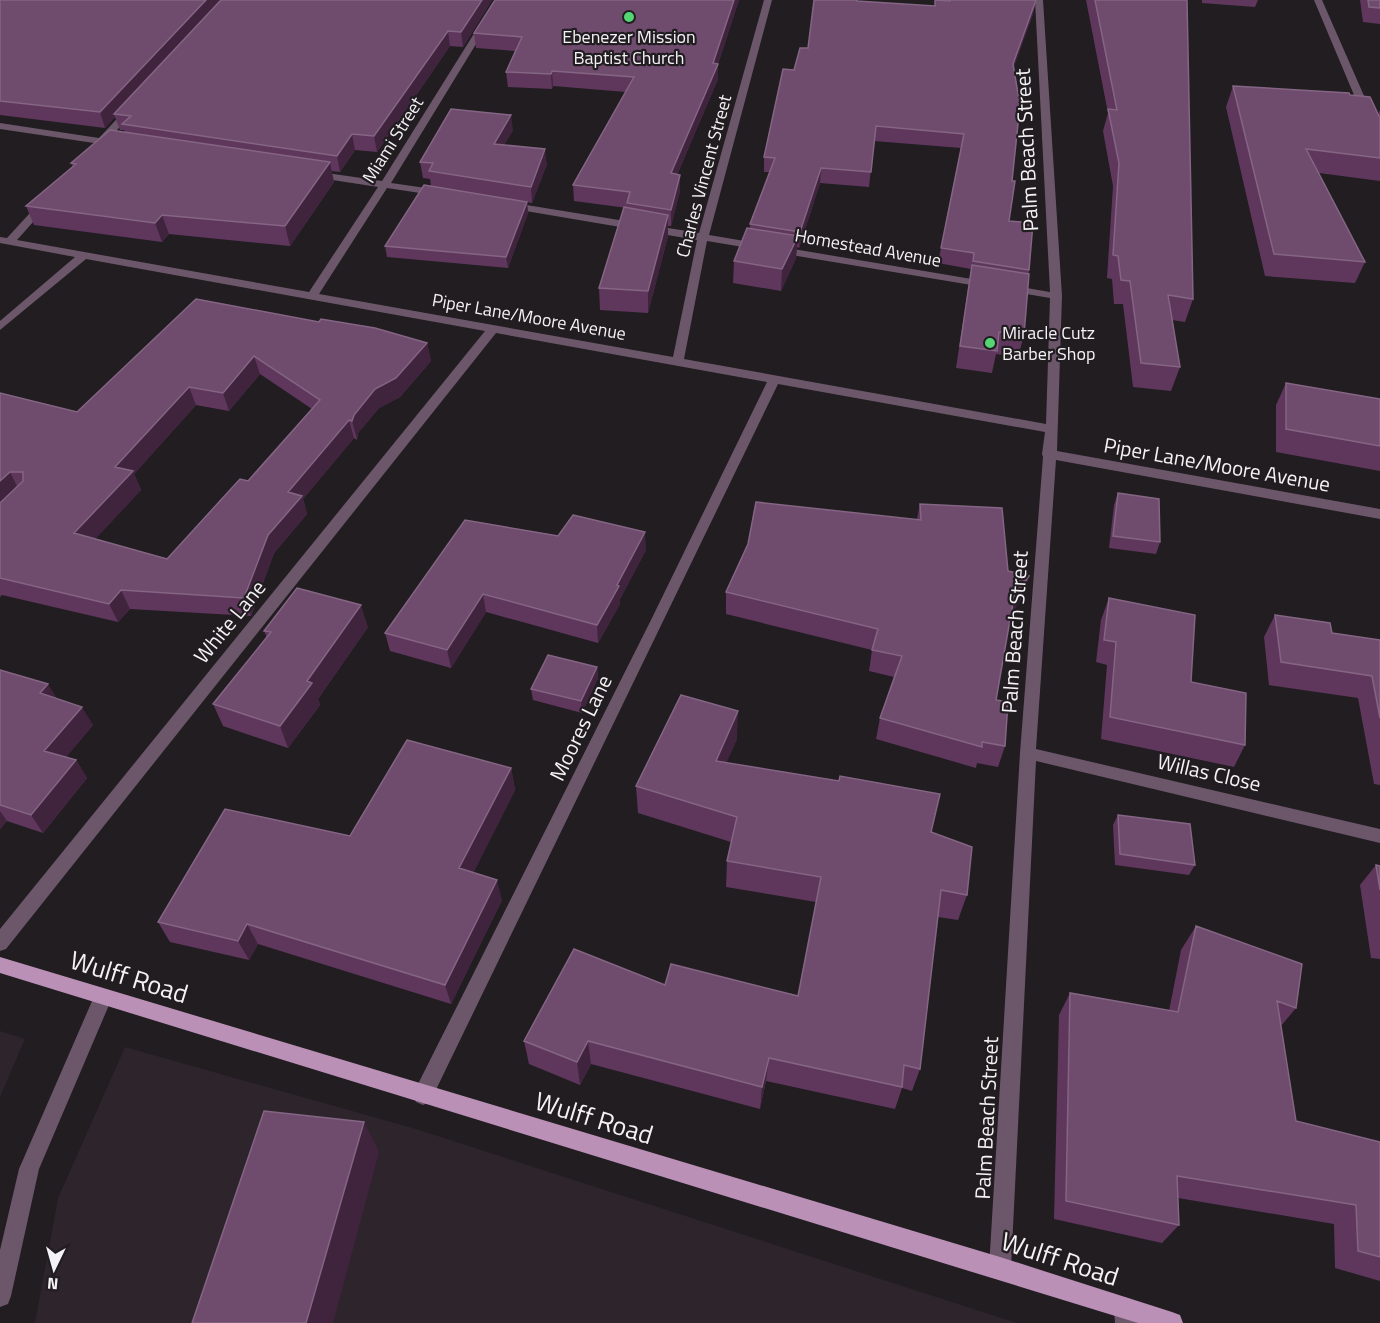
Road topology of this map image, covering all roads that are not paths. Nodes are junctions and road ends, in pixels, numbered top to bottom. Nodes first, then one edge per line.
1 (499, 0) edge
2 (768, 0) edge
3 (1039, 0) edge
4 (1318, 0) edge
5 (139, 100) edge
6 (0, 126) edge
7 (1372, 126) edge
8 (97, 146) junction
9 (124, 146) edge
10 (302, 172) edge
11 (385, 184) junction
12 (55, 192) edge
13 (456, 196) edge
14 (491, 202) edge
15 (703, 237) junction
16 (5, 241) edge
17 (84, 255) junction
18 (312, 296) junction
19 (1056, 296) junction
20 (0, 327) edge
21 (493, 328) junction
22 (678, 362) junction
23 (774, 379) junction
24 (1052, 429) junction
25 (1048, 454) junction
26 (1380, 514) edge
27 (1028, 753) junction
28 (1380, 836) edge
29 (0, 943) edge
30 (0, 965) edge
31 (103, 998) junction
32 (423, 1095) junction
33 (1000, 1268) junction
34 (0, 1296) edge
35 (1126, 1315) edge
36 (1172, 1323) edge

1 - 11 street, Miami Street
2 - 15 street, Charles Vincent Street
3 - 19 street, Palm Beach Street
4 - 7 street
5 - 8 street
6 - 8 street
8 - 9 street
10 - 11 street
11 - 13 street
11 - 18 street, Miami Street
12 - 16 street
14 - 15 street, Homestead Avenue
15 - 19 street, Homestead Avenue
15 - 22 street, Charles Vincent Street
16 - 17 street, Piper Lane/Moore Avenue
17 - 18 street, Piper Lane/Moore Avenue
17 - 20 street
18 - 21 street, Piper Lane/Moore Avenue
19 - 24 street, Palm Beach Street
21 - 22 street, Piper Lane/Moore Avenue
21 - 29 street, White Lane
22 - 23 street, Piper Lane/Moore Avenue
23 - 24 street, Piper Lane/Moore Avenue
23 - 32 street, Moores Lane
24 - 25 street, Palm Beach Street
25 - 26 street, Piper Lane/Moore Avenue
25 - 27 street, Palm Beach Street
27 - 28 street, Willas Close
27 - 33 street, Palm Beach Street
30 - 31 main road, Wulff Road
31 - 32 main road, Wulff Road
31 - 34 street
32 - 33 main road, Wulff Road
33 - 35 main road, Wulff Road
35 - 36 main road, Wulff Road

